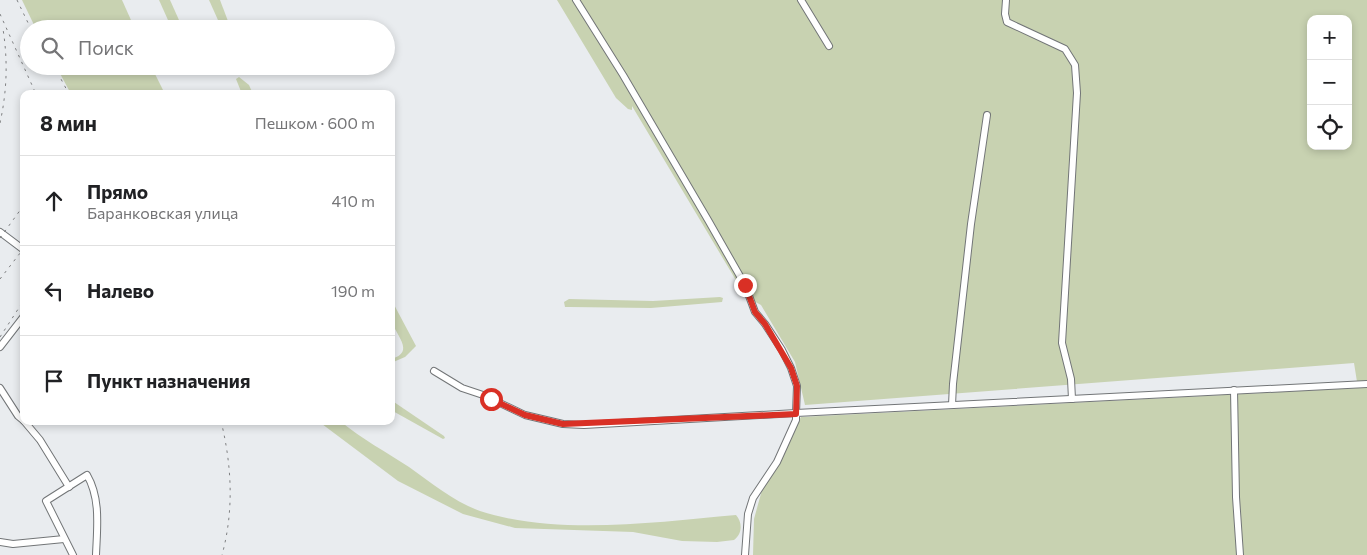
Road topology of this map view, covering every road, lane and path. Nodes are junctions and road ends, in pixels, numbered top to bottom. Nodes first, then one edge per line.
1 (576, 0) edge
2 (801, 0) edge
3 (1006, 0) edge
4 (829, 46) dead end
5 (988, 115) dead end
6 (0, 232) edge
7 (20, 247) edge
8 (20, 321) edge
9 (0, 347) edge
10 (434, 371) dead end
11 (1367, 384) edge
12 (0, 388) edge
13 (1234, 390) junction
14 (1072, 398) junction
15 (952, 405) junction
16 (796, 414) junction
17 (20, 418) edge
18 (27, 425) edge
19 (69, 487) junction
20 (64, 540) junction
21 (0, 542) edge
22 (73, 555) edge
23 (96, 555) edge
24 (745, 555) edge
25 (1240, 555) edge

1 - 16 street
2 - 4 street
3 - 14 street
5 - 15 street
6 - 7 street
8 - 9 street
10 - 16 street
11 - 13 street
12 - 17 street
13 - 14 street
13 - 25 street
14 - 15 street
15 - 16 street
16 - 24 street
18 - 19 street
19 - 20 street
19 - 23 street
20 - 21 street
20 - 22 street

